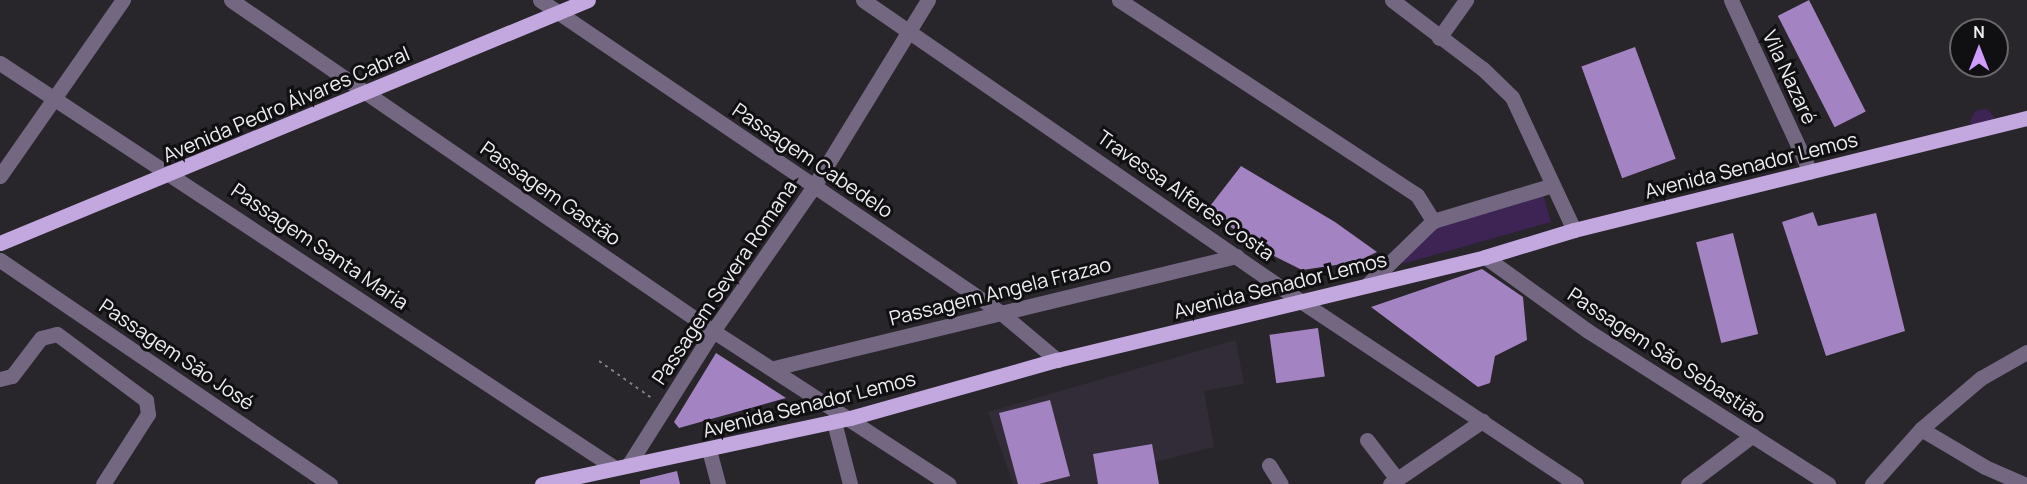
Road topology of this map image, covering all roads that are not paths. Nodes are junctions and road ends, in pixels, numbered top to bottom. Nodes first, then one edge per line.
1 (123, 0) edge
2 (231, 0) edge
3 (540, 0) edge
4 (588, 0) edge
5 (863, 0) edge
6 (928, 0) edge
7 (1119, 0) edge
8 (1392, 0) edge
9 (1466, 0) edge
10 (1731, 0) edge
11 (558, 12) junction
12 (908, 28) junction
13 (1439, 38) junction
14 (0, 63) edge
15 (369, 93) junction
16 (54, 99) junction
17 (2027, 118) edge
18 (1810, 172) junction
19 (174, 174) junction
20 (0, 176) edge
21 (1553, 185) junction
22 (814, 186) junction
23 (1433, 221) junction
24 (1574, 230) junction
25 (0, 243) edge
26 (1237, 256) junction
27 (1485, 257) junction
28 (0, 260) edge
29 (1367, 285) junction
30 (1302, 302) junction
31 (1000, 312) junction
32 (713, 331) junction
33 (2027, 352) edge
34 (1057, 360) junction
35 (774, 368) junction
36 (0, 380) edge
37 (850, 418) junction
38 (1482, 421) junction
39 (834, 422) junction
40 (1921, 429) junction
41 (1753, 435) junction
42 (1367, 440) dead end
43 (709, 450) junction
44 (1269, 465) dead end
45 (622, 466) junction
46 (582, 479) edge
47 (1808, 479) edge
48 (2006, 480) edge
49 (1393, 482) edge
50 (1566, 482) edge
51 (103, 484) edge
52 (330, 484) edge
53 (542, 484) edge
54 (718, 484) edge
55 (850, 484) edge
56 (949, 484) edge
57 (1281, 484) edge
58 (1688, 484) edge
59 (1828, 484) edge
60 (1872, 484) edge
61 (2024, 484) edge

1 - 16 street
2 - 15 street, Passagem Gastão
3 - 11 street, Passagem Cabedelo
4 - 11 main road, Avenida Pedro Álvares Cabral
5 - 12 street, Travessa Alferes Costa
6 - 12 street, Passagem Severa Romana
7 - 23 street
8 - 13 street
9 - 13 street
10 - 18 street, Vila Nazaré
11 - 15 main road, Avenida Pedro Álvares Cabral
11 - 22 street, Passagem Cabedelo
12 - 22 street, Passagem Severa Romana
12 - 26 street, Travessa Alferes Costa
13 - 21 street
14 - 16 street, Passagem Santa Maria
15 - 19 main road, Avenida Pedro Álvares Cabral
15 - 32 street, Passagem Gastão
16 - 19 street, Passagem Santa Maria
16 - 20 street
17 - 18 main road, Avenida Senador Lemos
18 - 24 main road, Avenida Senador Lemos
19 - 25 main road, Avenida Pedro Álvares Cabral
19 - 45 street, Passagem Santa Maria
21 - 23 street
21 - 24 street
22 - 31 street, Passagem Cabedelo
22 - 32 street, Passagem Severa Romana
23 - 29 street
24 - 27 main road, Avenida Senador Lemos
26 - 30 street, Travessa Alferes Costa
26 - 31 street, Passagem Angela Frazao
27 - 29 main road, Avenida Senador Lemos
27 - 41 street, Passagem São Sebastião
28 - 52 street, Passagem São José
29 - 30 main road, Avenida Senador Lemos
30 - 34 main road, Avenida Senador Lemos
30 - 38 street, Travessa Alferes Costa
31 - 34 street, Passagem Cabedelo
31 - 35 street, Passagem Angela Frazao
32 - 35 street, Passagem Gastão
32 - 45 street, Passagem Severa Romana
33 - 40 street
34 - 37 main road, Avenida Senador Lemos
35 - 37 street, Passagem Gastão
36 - 51 street
37 - 39 main road, Avenida Senador Lemos
37 - 56 street, Passagem Gastão
38 - 49 street
38 - 50 street, Travessa Alferes Costa
39 - 43 main road, Avenida Senador Lemos
39 - 55 street
40 - 48 street
40 - 60 street
41 - 47 street, Passagem São Sebastião
41 - 58 street
42 - 49 street
43 - 45 main road, Avenida Senador Lemos
43 - 54 street
44 - 57 street
45 - 46 main road, Avenida Senador Lemos
46 - 53 main road, Avenida Senador Lemos
47 - 59 street, Passagem São Sebastião
48 - 61 street

